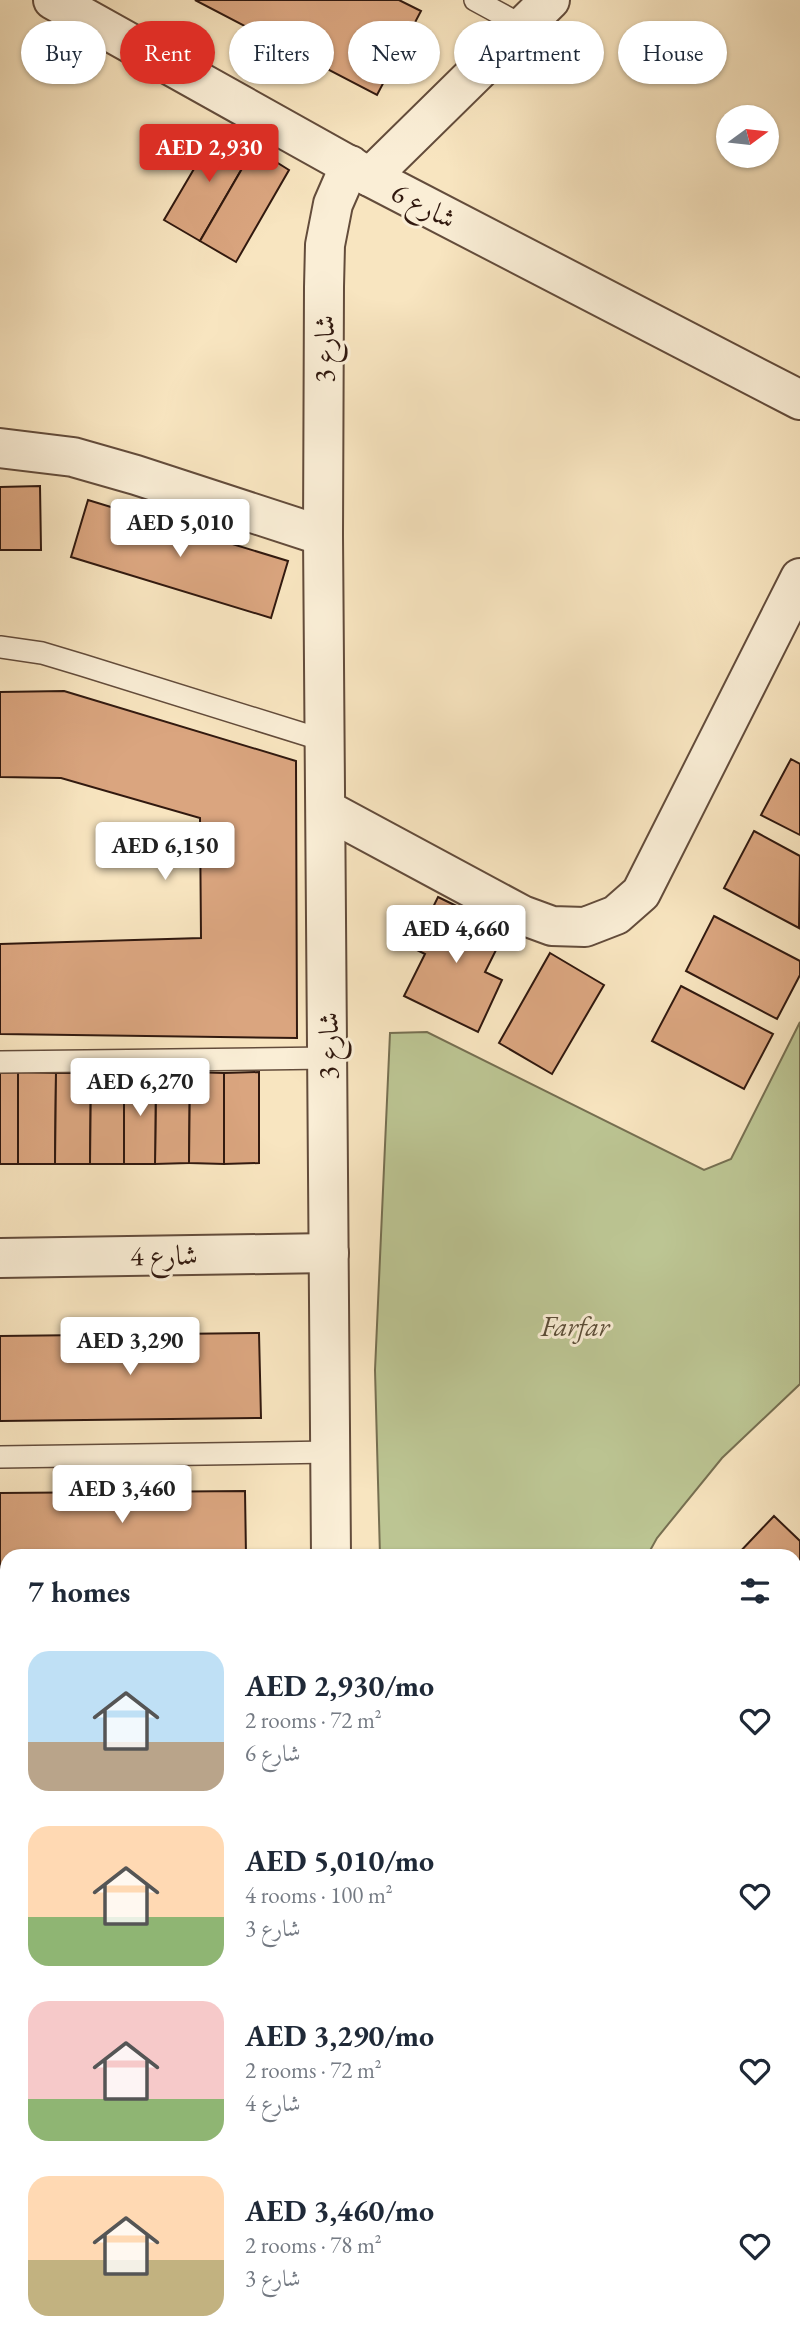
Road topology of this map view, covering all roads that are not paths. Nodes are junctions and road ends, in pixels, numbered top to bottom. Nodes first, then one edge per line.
1 (53, 0) edge
2 (475, 0) edge
3 (550, 0) edge
4 (514, 21) edge
5 (528, 21) edge
6 (458, 84) edge
7 (360, 171) junction
8 (800, 400) edge
9 (0, 448) edge
10 (323, 536) junction
11 (800, 578) edge
12 (0, 647) edge
13 (326, 741) junction
14 (327, 810) junction
15 (328, 1058) junction
16 (0, 1062) edge
17 (329, 1253) junction
18 (0, 1258) edge
19 (331, 1452) junction
20 (0, 1457) edge
21 (331, 1549) edge

1 - 7 street, شارع 6
2 - 4 lane
3 - 5 street
6 - 7 street
7 - 8 street, شارع 6
7 - 10 street, شارع 3
9 - 10 street
10 - 13 street, شارع 3
11 - 14 street
12 - 13 lane
13 - 14 street, شارع 3
14 - 15 street, شارع 3
15 - 16 lane
15 - 17 street, شارع 3
17 - 18 street, شارع 4
17 - 19 street, شارع 3
19 - 20 lane
19 - 21 street, شارع 3

